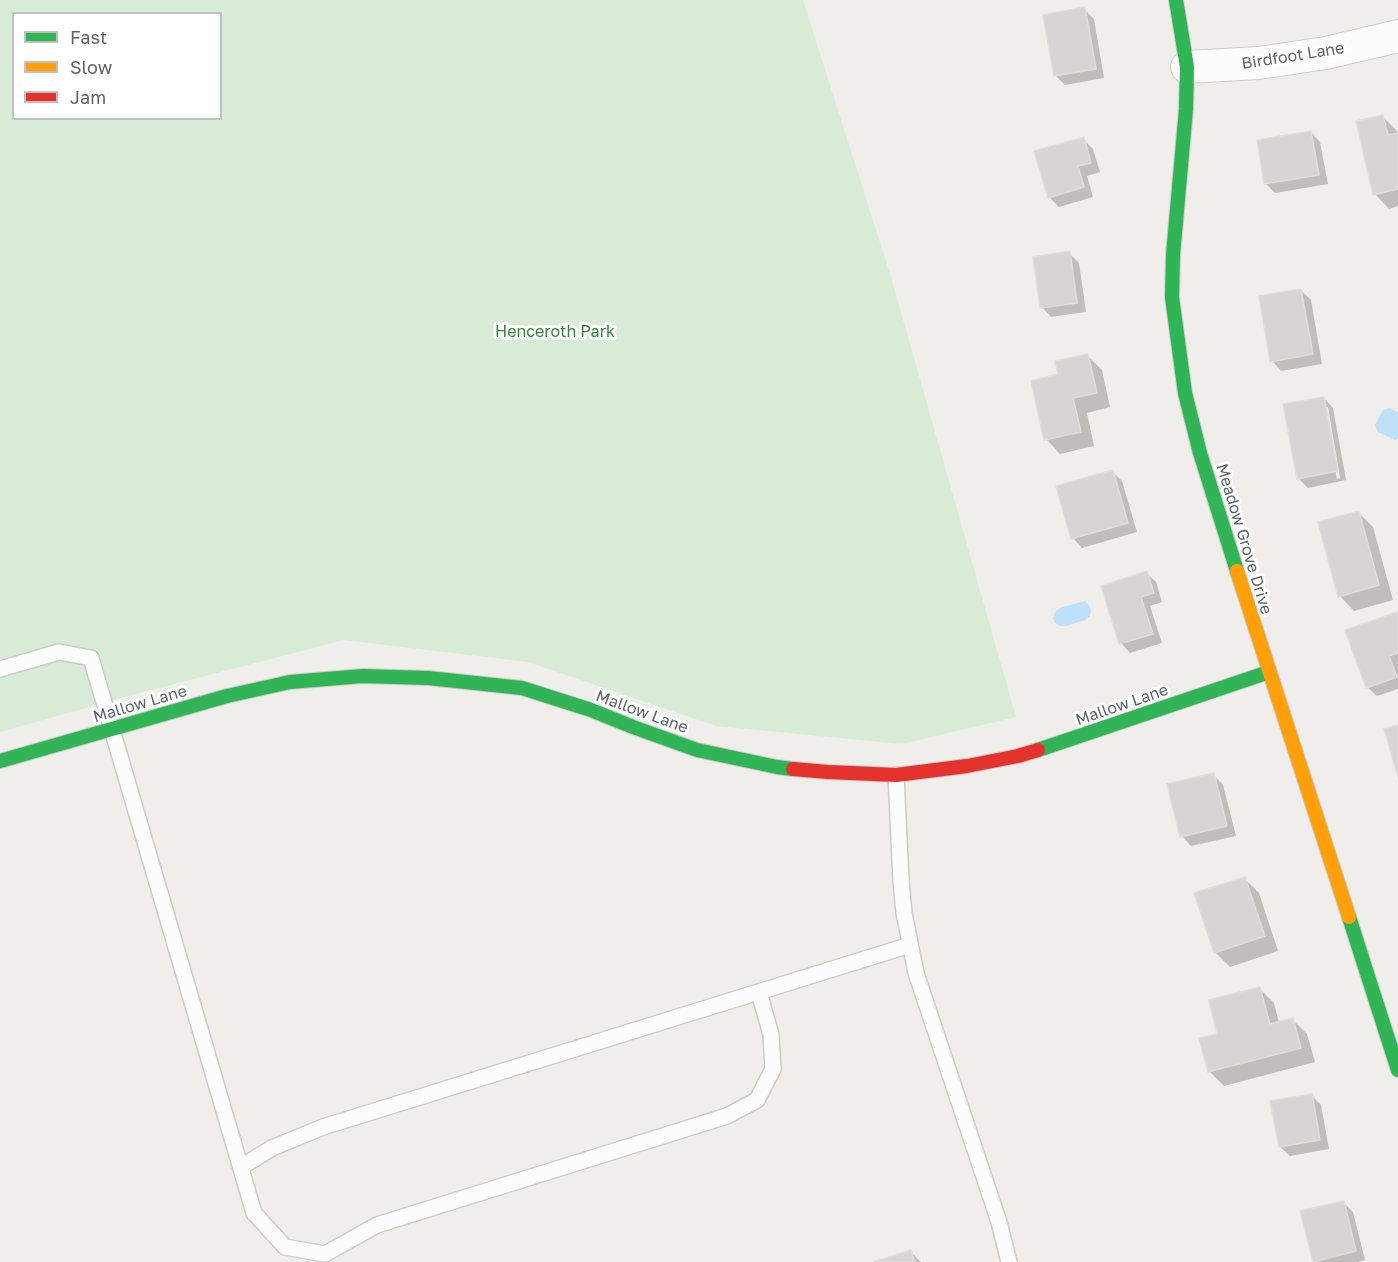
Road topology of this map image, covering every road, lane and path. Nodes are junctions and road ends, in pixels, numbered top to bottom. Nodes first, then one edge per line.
1 (1176, 0) edge
2 (1398, 36) edge
3 (1187, 68) junction
4 (0, 669) edge
5 (1269, 672) junction
6 (112, 729) junction
7 (0, 761) edge
8 (896, 775) junction
9 (910, 945) junction
10 (759, 992) junction
11 (1398, 1070) edge
12 (241, 1167) junction
13 (1009, 1262) edge

1 - 3 street, Meadow Grove Drive
2 - 3 street, Birdfoot Lane
3 - 5 street, Meadow Grove Drive
4 - 6 lane
5 - 8 street, Mallow Lane
5 - 11 street, Meadow Grove Drive
6 - 7 street, Mallow Lane
6 - 8 street, Mallow Lane
6 - 12 lane
8 - 9 lane
9 - 10 lane
9 - 13 lane
10 - 12 lane
10 - 12 lane

